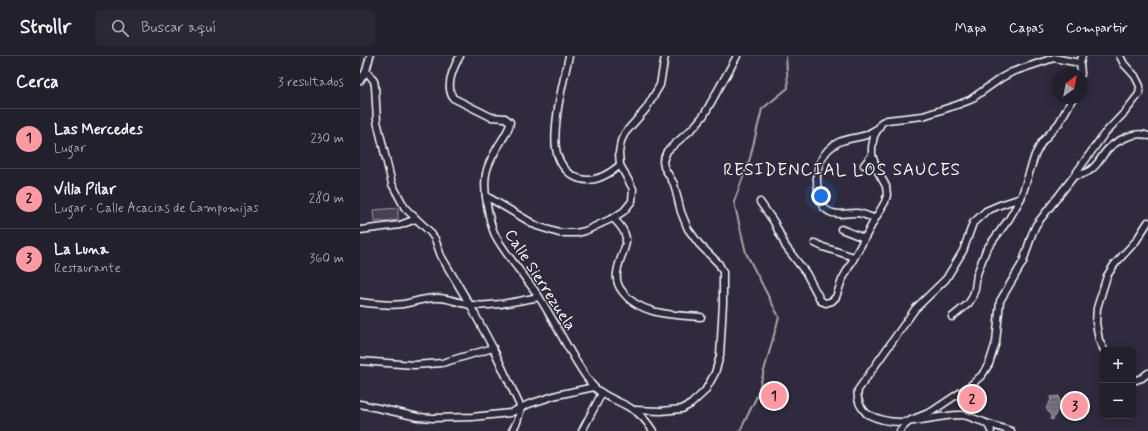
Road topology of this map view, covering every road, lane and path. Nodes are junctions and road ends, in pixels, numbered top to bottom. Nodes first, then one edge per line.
1 (370, 56) edge
2 (460, 56) edge
3 (569, 56) edge
4 (665, 56) edge
5 (737, 56) edge
6 (1082, 56) edge
7 (1120, 56) edge
8 (1054, 57) edge
9 (1080, 63) junction
10 (1080, 68) edge
11 (366, 71) junction
12 (360, 81) edge
13 (1070, 104) edge
14 (877, 129) junction
15 (1147, 133) edge
16 (872, 156) junction
17 (620, 165) junction
18 (864, 165) dead end
19 (1074, 176) junction
20 (486, 196) junction
21 (1021, 198) junction
22 (760, 202) dead end
23 (613, 218) junction
24 (416, 219) junction
25 (875, 220) junction
26 (1148, 222) edge
27 (841, 229) dead end
28 (360, 230) edge
29 (864, 238) junction
30 (815, 244) dead end
31 (854, 257) junction
32 (539, 297) junction
33 (360, 302) edge
34 (470, 305) junction
35 (701, 317) dead end
36 (952, 317) dead end
37 (1102, 347) edge
38 (493, 348) junction
39 (360, 361) edge
40 (1148, 373) edge
41 (1136, 380) edge
42 (594, 387) junction
43 (602, 393) junction
44 (360, 404) edge
45 (521, 408) junction
46 (634, 410) junction
47 (985, 422) junction
48 (921, 427) dead end
49 (884, 428) dead end
50 (892, 430) dead end
51 (911, 430) edge
52 (512, 431) edge
53 (582, 431) edge
54 (653, 431) edge
55 (900, 431) edge
56 (991, 431) edge
57 (1011, 431) edge

1 - 11 street
2 - 20 street, Calle Sierrezuela
3 - 17 street
4 - 17 street
5 - 46 street
6 - 9 street
7 - 19 street
8 - 9 street
8 - 14 street
9 - 10 street
11 - 12 street
11 - 24 street
13 - 21 street
14 - 16 street
14 - 25 street
15 - 19 street
16 - 18 street
16 - 25 street
17 - 23 street
19 - 55 street
20 - 23 street
20 - 32 street, Calle Sierrezuela
21 - 36 street
21 - 49 street
22 - 31 street
23 - 35 street
24 - 28 street
24 - 34 street
25 - 29 street
26 - 37 street
27 - 29 street
29 - 31 street
30 - 31 street
32 - 34 street
32 - 42 street, Calle Sierrezuela
33 - 34 street
34 - 38 street
38 - 39 street
38 - 45 street
40 - 41 street
42 - 43 street, Calle Sierrezuela
42 - 45 street
43 - 46 street, Calle Sierrezuela
43 - 53 street
44 - 45 street
45 - 52 street
46 - 54 street, Calle Sierrezuela
47 - 48 street
47 - 56 street
47 - 57 street
50 - 55 street
51 - 55 street

